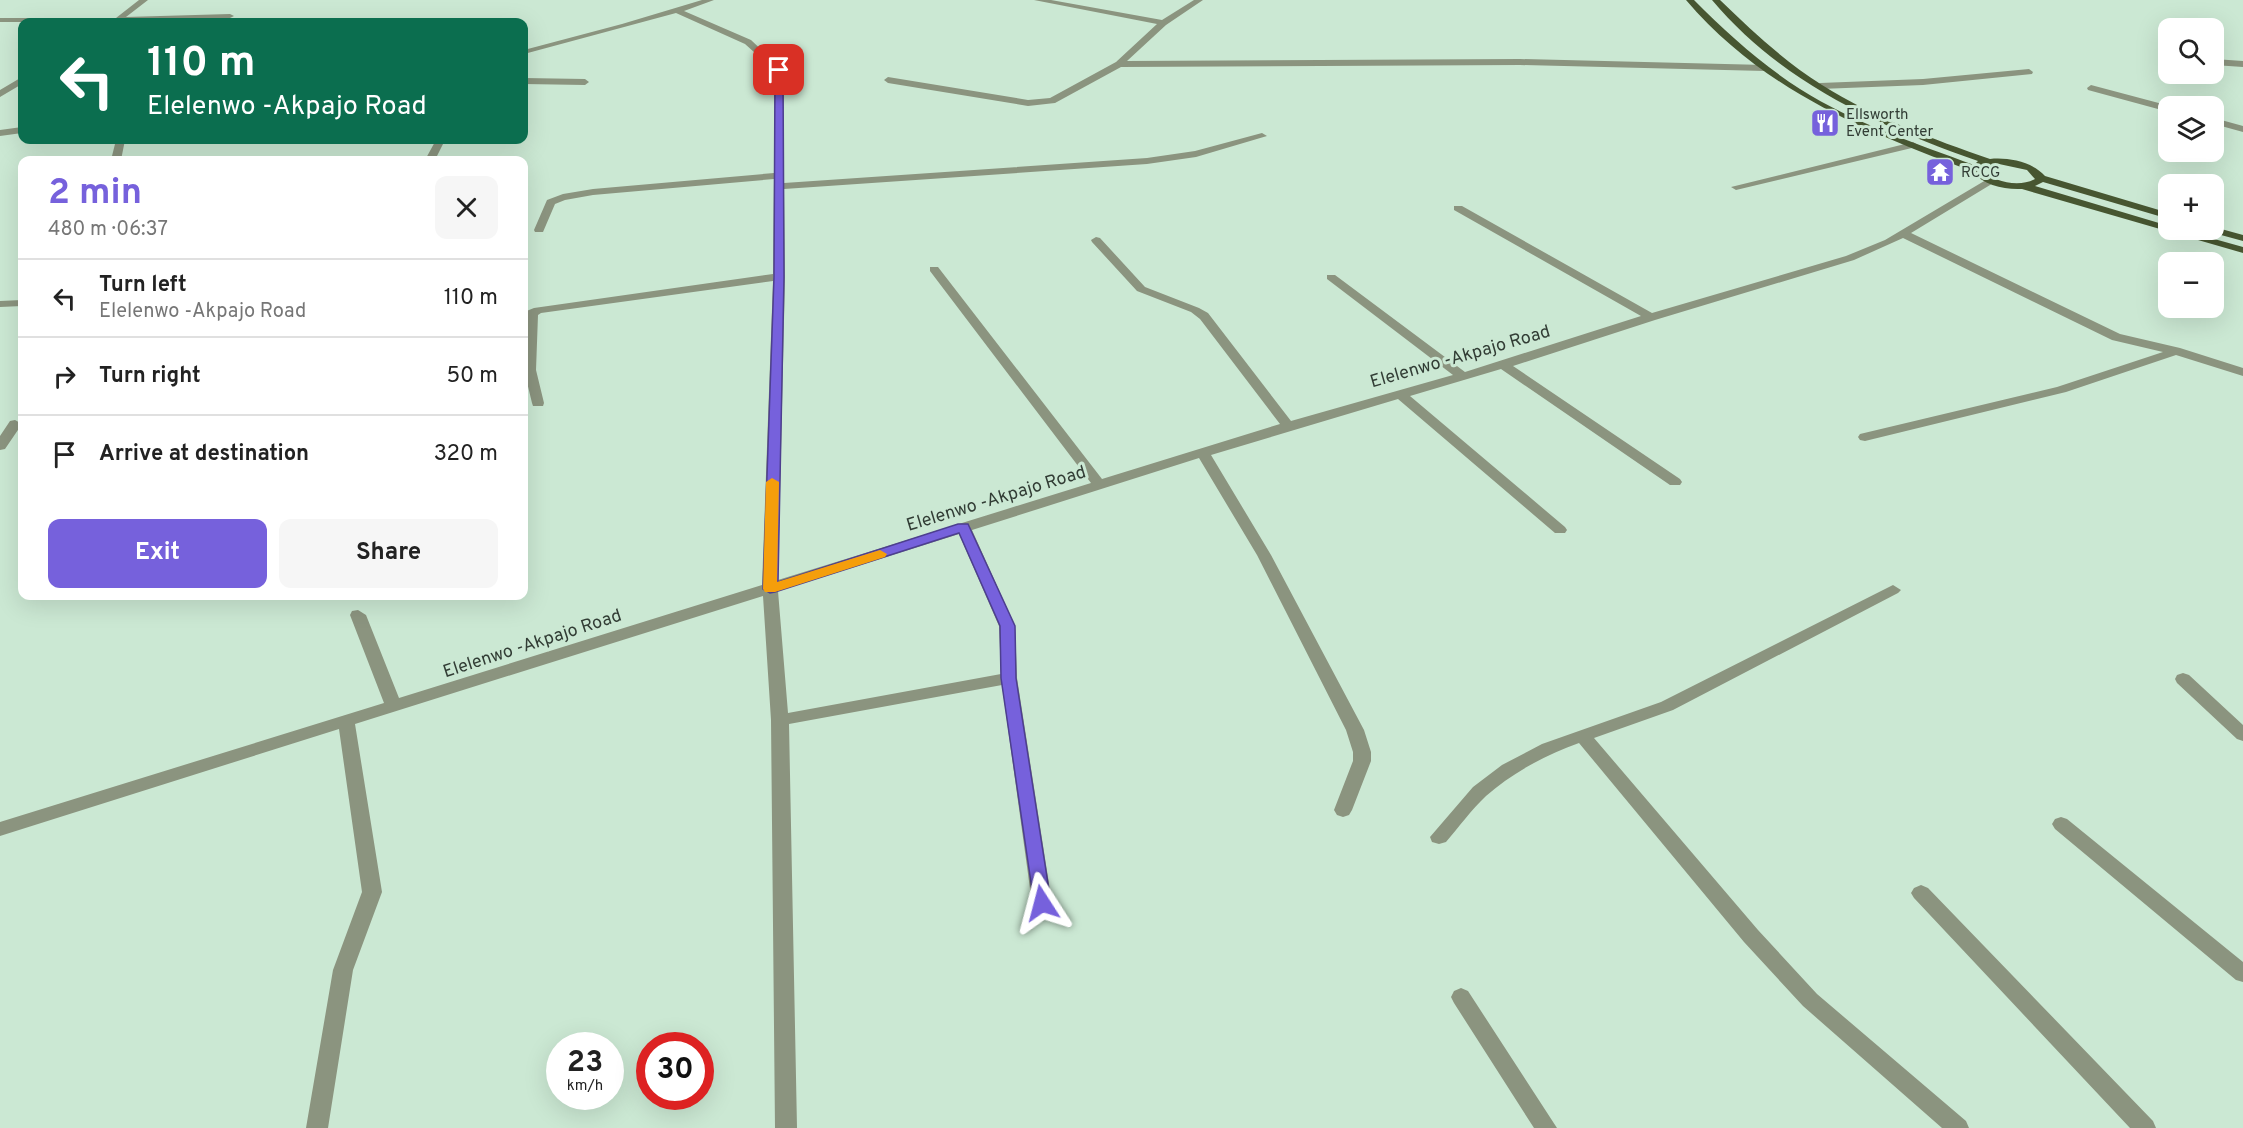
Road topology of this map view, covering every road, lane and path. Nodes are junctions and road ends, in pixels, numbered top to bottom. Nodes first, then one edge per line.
1 (144, 0) edge
2 (710, 0) edge
3 (1038, 0) edge
4 (1199, 0) edge
5 (1690, 0) edge
6 (1716, 0) edge
7 (678, 11) junction
8 (230, 16) dead end
9 (119, 18) edge
10 (184, 18) edge
11 (0, 20) edge
12 (18, 20) edge
13 (1163, 24) junction
14 (528, 51) edge
15 (2224, 63) edge
16 (1119, 64) junction
17 (2243, 64) edge
18 (1765, 68) junction
19 (2029, 72) dead end
20 (888, 80) dead end
21 (528, 81) edge
22 (585, 82) dead end
23 (18, 83) edge
24 (1820, 86) junction
25 (2091, 88) dead end
26 (0, 94) edge
27 (2158, 106) edge
28 (2224, 124) edge
29 (2243, 129) edge
30 (18, 131) edge
31 (0, 133) edge
32 (1262, 136) dead end
33 (1913, 145) junction
34 (1989, 162) junction
35 (1975, 169) junction
36 (2040, 178) junction
37 (1991, 180) junction
38 (779, 181) junction
39 (2023, 186) junction
40 (1736, 187) dead end
41 (1458, 208) dead end
42 (2158, 213) edge
43 (2158, 225) edge
44 (539, 230) dead end
45 (1901, 233) junction
46 (2224, 233) edge
47 (2243, 238) edge
48 (1096, 240) dead end
49 (2208, 240) edge
50 (2243, 250) edge
51 (934, 269) dead end
52 (779, 277) junction
53 (1331, 277) dead end
54 (18, 303) edge
55 (0, 304) edge
56 (528, 314) edge
57 (1651, 317) junction
58 (2176, 351) junction
59 (1503, 365) junction
60 (2243, 372) edge
61 (528, 373) edge
62 (1462, 376) junction
63 (1400, 394) junction
64 (538, 403) dead end
65 (18, 424) edge
66 (0, 425) edge
67 (18, 425) edge
68 (1288, 426) junction
69 (1865, 437) dead end
70 (0, 446) edge
71 (1203, 453) junction
72 (1676, 482) dead end
73 (1100, 486) junction
74 (963, 527) junction
75 (1560, 530) dead end
76 (770, 589) junction
77 (1893, 590) dead end
78 (358, 615) dead end
79 (1009, 678) junction
80 (2183, 679) dead end
81 (394, 707) junction
82 (780, 720) junction
83 (346, 722) junction
84 (2243, 735) edge
85 (1583, 736) junction
86 (1343, 810) dead end
87 (2061, 824) dead end
88 (0, 829) edge
89 (1439, 837) dead end
90 (1921, 893) dead end
91 (1042, 903) dead end
92 (2243, 974) edge
93 (1461, 998) dead end
94 (317, 1128) edge
95 (786, 1128) edge
96 (1546, 1128) edge
97 (1958, 1128) edge
98 (2145, 1128) edge

1 - 9 street
2 - 7 street
3 - 13 street
4 - 13 street
5 - 18 main road
6 - 24 main road
7 - 14 street
7 - 38 street
8 - 10 street
11 - 12 street
13 - 16 street
15 - 17 street
16 - 18 street
16 - 20 street
18 - 33 main road
19 - 24 street
21 - 22 street
23 - 26 street
24 - 34 main road
25 - 27 street
28 - 29 street
30 - 31 street
32 - 38 street
33 - 35 main road
33 - 40 street
34 - 35 main road
34 - 36 main road
35 - 37 main road
36 - 39 main road
36 - 42 main road
37 - 39 main road
37 - 45 street, Elelenwo -Akpajo Road
38 - 44 street
38 - 52 street
39 - 43 main road
41 - 57 street
45 - 57 street, Elelenwo -Akpajo Road
45 - 58 street
46 - 47 main road
48 - 68 street
49 - 50 main road
51 - 73 street
52 - 56 street
52 - 76 street
53 - 62 street
54 - 55 street
57 - 59 street, Elelenwo -Akpajo Road
58 - 60 street
58 - 69 street
59 - 62 street, Elelenwo -Akpajo Road
59 - 72 street
61 - 64 street
62 - 63 street, Elelenwo -Akpajo Road
63 - 68 street, Elelenwo -Akpajo Road
63 - 75 street
65 - 66 street
67 - 70 street
68 - 71 street, Elelenwo -Akpajo Road
71 - 73 street, Elelenwo -Akpajo Road
71 - 86 street
73 - 74 street, Elelenwo -Akpajo Road
74 - 76 street, Elelenwo -Akpajo Road
74 - 79 street
76 - 81 street, Elelenwo -Akpajo Road
76 - 82 street
77 - 85 street
78 - 81 street
79 - 82 street
79 - 91 street
80 - 84 street
81 - 83 street, Elelenwo -Akpajo Road
82 - 95 street
83 - 88 street, Elelenwo -Akpajo Road
83 - 94 street
85 - 89 street
85 - 97 street
87 - 92 street
90 - 98 street
93 - 96 street

